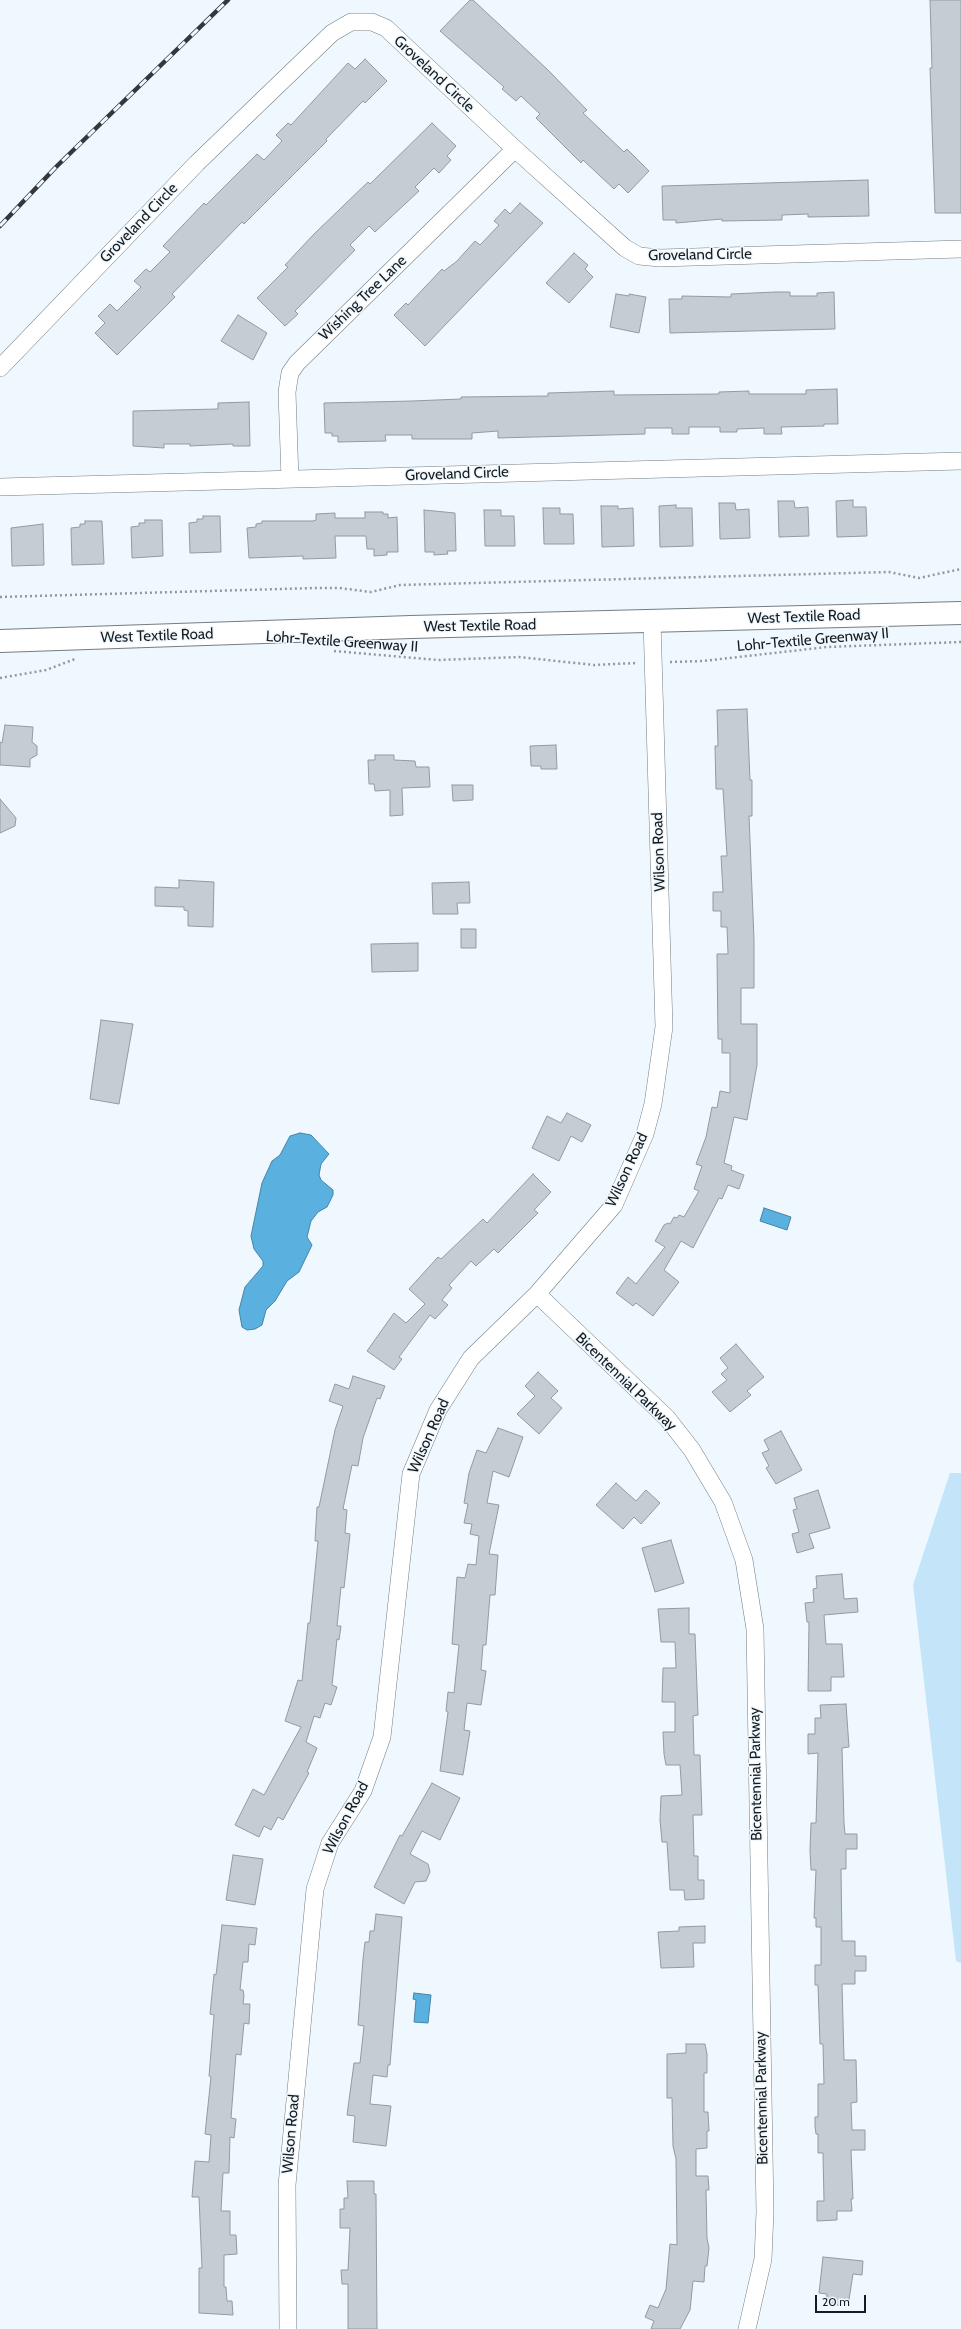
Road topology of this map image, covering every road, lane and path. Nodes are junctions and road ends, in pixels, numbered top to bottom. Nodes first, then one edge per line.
1 (515, 149) junction
2 (961, 249) edge
3 (0, 368) edge
4 (961, 461) edge
5 (290, 479) junction
6 (0, 487) edge
7 (961, 569) edge
8 (0, 597) edge
9 (961, 613) edge
10 (652, 621) junction
11 (0, 641) edge
12 (961, 642) edge
13 (332, 650) dead end
14 (79, 658) dead end
15 (667, 662) dead end
16 (638, 663) dead end
17 (0, 678) edge
18 (537, 1294) junction
19 (288, 2329) edge
20 (747, 2329) edge

1 - 2 street, Groveland Circle
1 - 3 street, Groveland Circle
1 - 5 street, Wishing Tree Lane
4 - 5 street, Groveland Circle
5 - 6 street, Groveland Circle
7 - 8 path
9 - 10 main road, West Textile Road
10 - 11 main road, West Textile Road
10 - 18 street, Wilson Road
12 - 15 path, Lohr-Textile Greenway II
13 - 16 path, Lohr-Textile Greenway II
14 - 17 path
18 - 19 street, Wilson Road
18 - 20 street, Bicentennial Parkway

